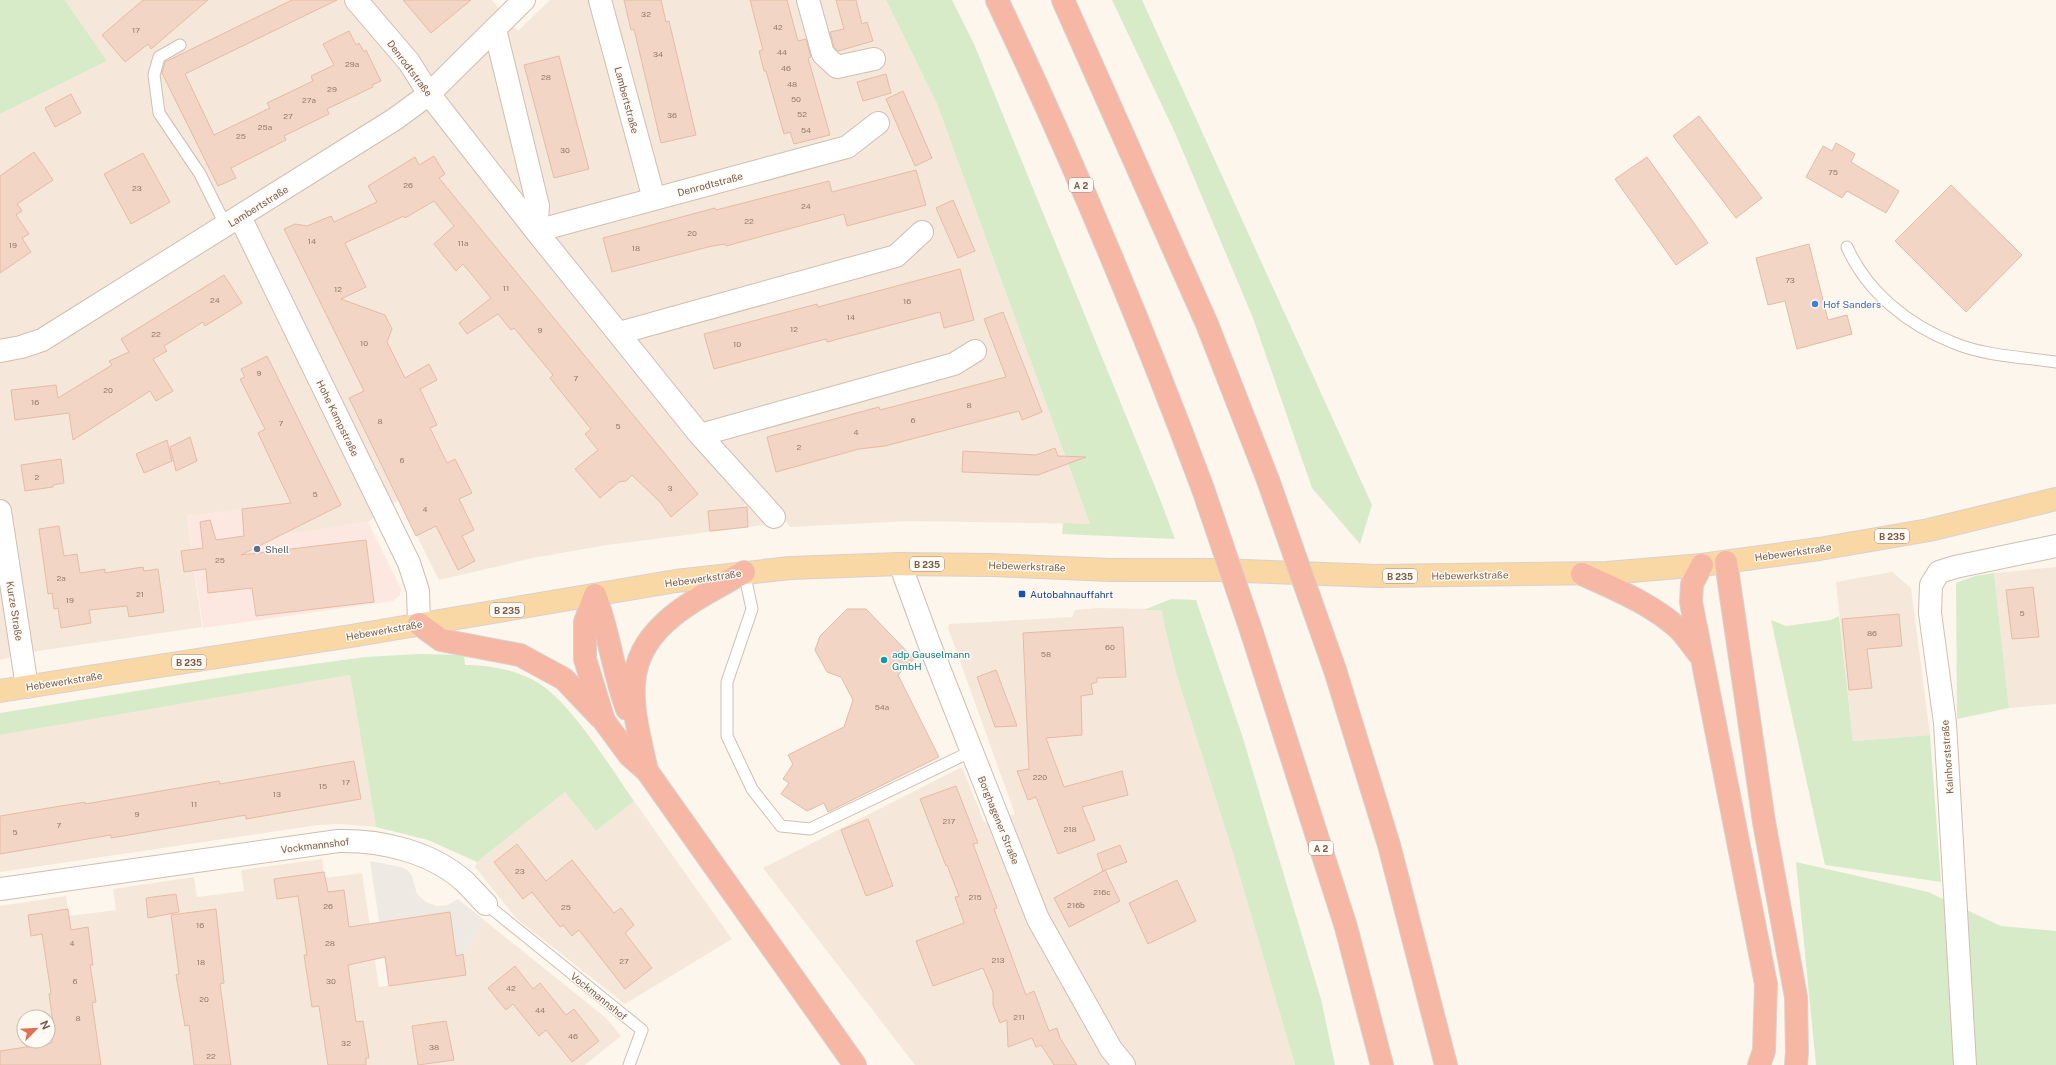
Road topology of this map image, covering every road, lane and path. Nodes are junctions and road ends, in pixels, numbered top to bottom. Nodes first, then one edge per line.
1 (356, 0) edge
2 (524, 0) edge
3 (600, 0) edge
4 (808, 0) edge
5 (997, 0) edge
6 (1063, 0) edge
7 (495, 29) junction
8 (180, 45) dead end
9 (874, 58) dead end
10 (429, 94) junction
11 (878, 123) dead end
12 (654, 199) junction
13 (233, 221) junction
14 (536, 232) junction
15 (922, 232) dead end
16 (1847, 247) dead end
17 (619, 333) junction
18 (0, 351) edge
19 (975, 351) dead end
20 (2056, 362) edge
21 (700, 435) junction
22 (2056, 499) edge
23 (0, 511) edge
24 (774, 517) dead end
25 (2056, 546) edge
26 (1726, 562) junction
27 (900, 564) junction
28 (1702, 565) junction
29 (744, 572) junction
30 (1582, 574) junction
31 (595, 595) junction
32 (418, 624) junction
33 (1701, 657) junction
34 (27, 687) junction
35 (0, 691) edge
36 (604, 721) junction
37 (641, 745) junction
38 (972, 751) junction
39 (647, 771) junction
40 (0, 889) edge
41 (486, 904) joint
42 (1441, 1041) junction
43 (629, 1065) edge
44 (855, 1065) edge
45 (1124, 1065) edge
46 (1382, 1065) edge
47 (1446, 1065) edge
48 (1462, 1065) edge
49 (1759, 1065) edge
50 (1796, 1065) edge
51 (1965, 1065) edge

1 - 10 street, Denrodtstraße
2 - 7 street, Lambertstraße
3 - 12 street, Lambertstraße
4 - 9 street
5 - 46 highway, A 2, bridge
6 - 42 highway, bridge
7 - 10 street, Lambertstraße
7 - 14 street
8 - 13 lane
10 - 13 street, Lambertstraße
10 - 14 street, Denrodtstraße
11 - 12 street, Denrodtstraße
12 - 14 street, Denrodtstraße
13 - 18 street, Lambertstraße
13 - 32 street, Hohe Kampstraße
14 - 17 street, Denrodtstraße
15 - 17 street
16 - 20 lane
17 - 21 street, Denrodtstraße
19 - 21 street
21 - 24 street, Denrodtstraße
22 - 26 main road, Hebewerkstraße / B 235
23 - 34 street, Kurze Straße
25 - 51 street, Kainhorststraße
26 - 28 main road, Hebewerkstraße / B 235
26 - 50 highway
27 - 29 main road, Hebewerkstraße / B 235
27 - 30 main road, Hebewerkstraße / B 235
27 - 38 street, Borghagener Straße
28 - 30 main road, Hebewerkstraße / B 235
28 - 33 highway
29 - 31 main road, Hebewerkstraße / B 235
29 - 37 highway
29 - 38 lane
30 - 33 highway
31 - 32 main road, Hebewerkstraße / B 235
31 - 36 highway
31 - 37 highway
32 - 34 main road, Hebewerkstraße / B 235
32 - 36 highway
33 - 49 highway
34 - 35 main road, Hebewerkstraße / B 235
36 - 39 highway
37 - 39 highway
38 - 45 street, Borghagener Straße
39 - 44 highway
40 - 41 street, Vockmannshof
41 - 43 lane, Vockmannshof
42 - 47 highway
42 - 48 highway

